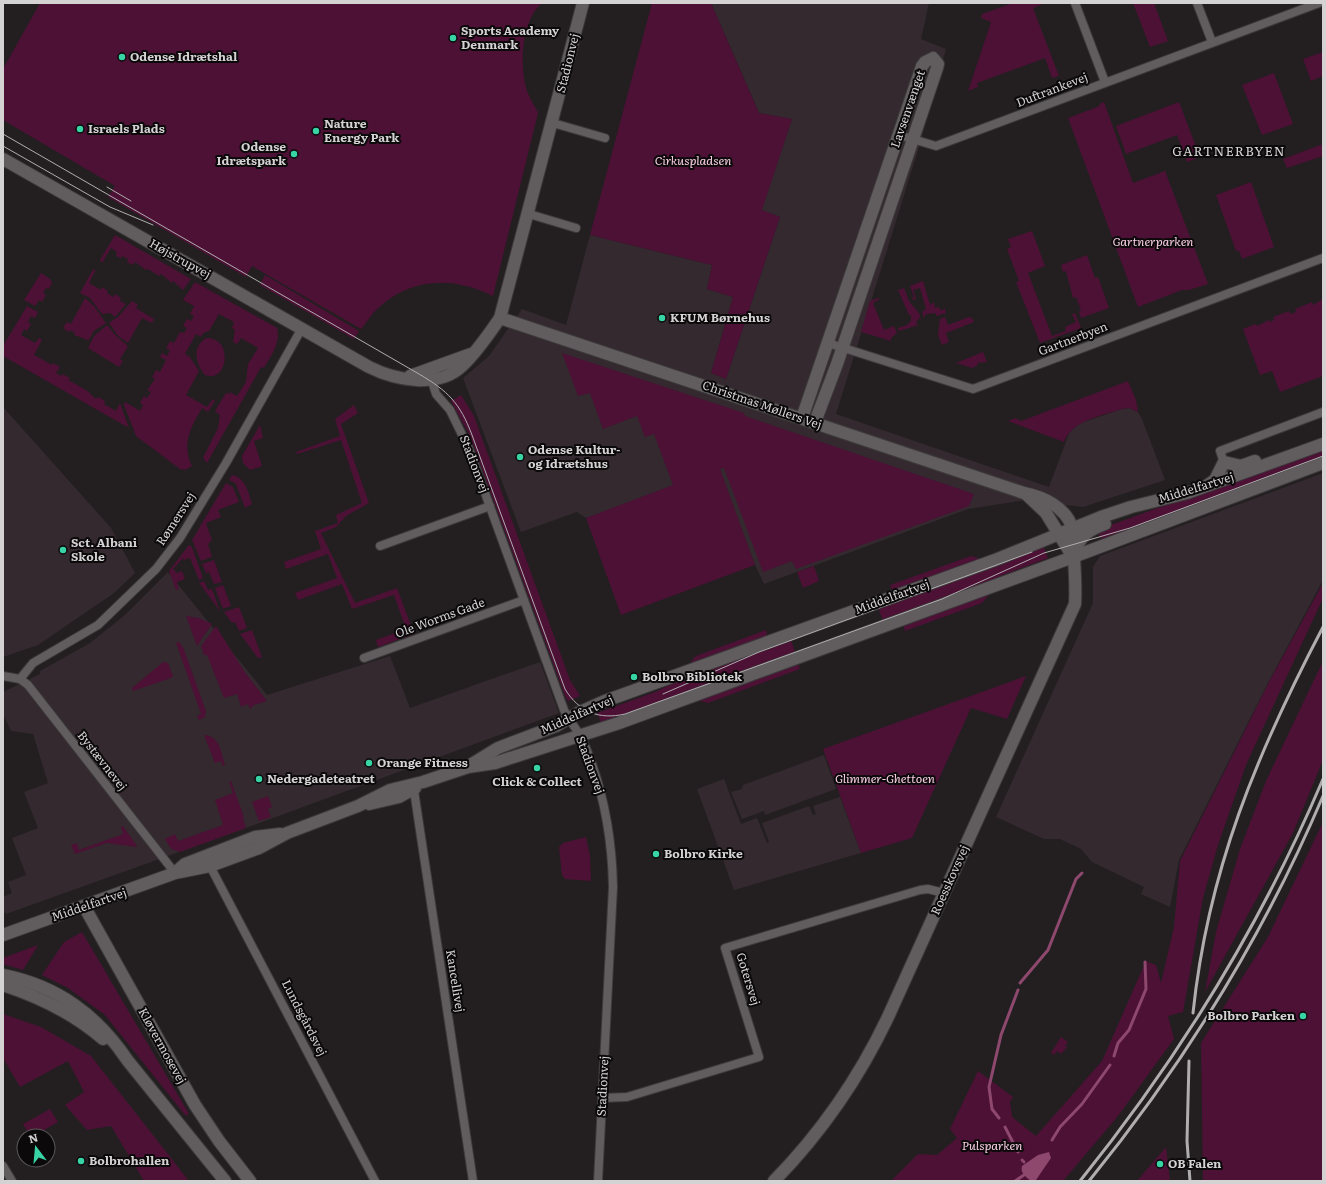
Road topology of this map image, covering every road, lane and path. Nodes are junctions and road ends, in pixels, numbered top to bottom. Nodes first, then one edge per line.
1 (583, 3) edge
2 (1075, 3) edge
3 (1197, 3) edge
4 (1319, 3) edge
5 (1212, 42) junction
6 (1105, 82) junction
7 (553, 123) junction
8 (899, 135) junction
9 (605, 138) dead end
10 (913, 139) junction
11 (3, 159) edge
12 (529, 214) junction
13 (576, 228) dead end
14 (863, 239) junction
15 (878, 244) junction
16 (1323, 258) edge
17 (500, 318) junction
18 (302, 328) junction
19 (828, 343) junction
20 (842, 348) junction
21 (356, 360) joint
22 (430, 375) junction
23 (1323, 412) edge
24 (802, 418) junction
25 (815, 422) junction
26 (1323, 444) edge
27 (1224, 462) junction
28 (1323, 463) edge
29 (1203, 488) junction
30 (1024, 493) junction
31 (1187, 493) junction
32 (490, 506) junction
33 (1072, 529) junction
34 (1059, 534) junction
35 (380, 546) dead end
36 (1073, 557) junction
37 (524, 600) junction
38 (364, 658) dead end
39 (3, 676) edge
40 (20, 679) junction
41 (569, 719) junction
42 (579, 735) junction
43 (468, 767) junction
44 (417, 785) junction
45 (287, 833) junction
46 (210, 866) junction
47 (175, 874) junction
48 (944, 893) junction
49 (84, 906) junction
50 (3, 935) edge
51 (3, 975) edge
52 (3, 985) edge
53 (128, 1061) junction
54 (602, 1098) junction
55 (3, 1166) edge
56 (12, 1181) edge
57 (225, 1181) edge
58 (250, 1181) edge
59 (375, 1181) edge
60 (473, 1181) edge
61 (598, 1181) edge
62 (774, 1181) edge

1 - 7 street, Stadionvej
2 - 6 street
3 - 5 street
4 - 5 street, Duftrankevej
5 - 6 street, Duftrankevej
6 - 10 street, Duftrankevej
7 - 9 street
7 - 12 street, Stadionvej
8 - 10 street, Duftrankevej
8 - 10 street, Lavsenvænget
8 - 14 street, Lavsenvænget
10 - 15 street, Lavsenvænget
11 - 18 street, Højstrupvej
12 - 13 street
12 - 17 street, Stadionvej
14 - 15 street
14 - 19 street, Lavsenvænget
15 - 20 street, Lavsenvænget
16 - 20 street, Gartnerbyen
17 - 22 street, Stadionvej
17 - 24 street, Christmas Møllers Vej
18 - 21 street, Højstrupvej
18 - 40 street, Rømersvej
19 - 20 street, Gartnerbyen
19 - 24 street, Lavsenvænget
20 - 25 street, Lavsenvænget
21 - 22 street, Stadionvej
22 - 32 street, Stadionvej
23 - 27 street
24 - 25 street, Christmas Møllers Vej
25 - 30 street, Christmas Møllers Vej
26 - 27 street
26 - 29 street, Middelfartvej
27 - 29 street
28 - 36 street, Middelfartvej
29 - 31 street, Middelfartvej
30 - 33 street, Christmas Møllers Vej
30 - 34 street, Christmas Møllers Vej
31 - 33 street, Middelfartvej
31 - 36 street
32 - 35 street
32 - 37 street, Stadionvej
33 - 34 street, Middelfartvej
33 - 36 street, Roesskovsvej
34 - 36 street, Christmas Møllers Vej
34 - 41 street, Middelfartvej
36 - 42 street, Middelfartvej
36 - 48 street, Roesskovsvej
37 - 38 street, Ole Worms Gade
37 - 41 street, Stadionvej
39 - 40 street
40 - 47 street, Bystævnevej
41 - 42 street, Stadionvej
41 - 43 street, Middelfartvej
42 - 43 street, Middelfartvej
42 - 54 street, Stadionvej
43 - 44 street, Middelfartvej
44 - 45 street, Middelfartvej
44 - 60 street, Kancellivej
45 - 46 street, Middelfartvej
45 - 47 street, Middelfartvej
46 - 47 street, Middelfartvej
46 - 59 street, Lundsgårdsvej
47 - 49 street, Middelfartvej
48 - 54 street, Gotersvej
48 - 62 street, Roesskovsvej
49 - 50 street, Middelfartvej
49 - 58 street, Kløvermosevej
51 - 53 street
52 - 53 street
53 - 57 street
54 - 61 street, Stadionvej
55 - 56 street

